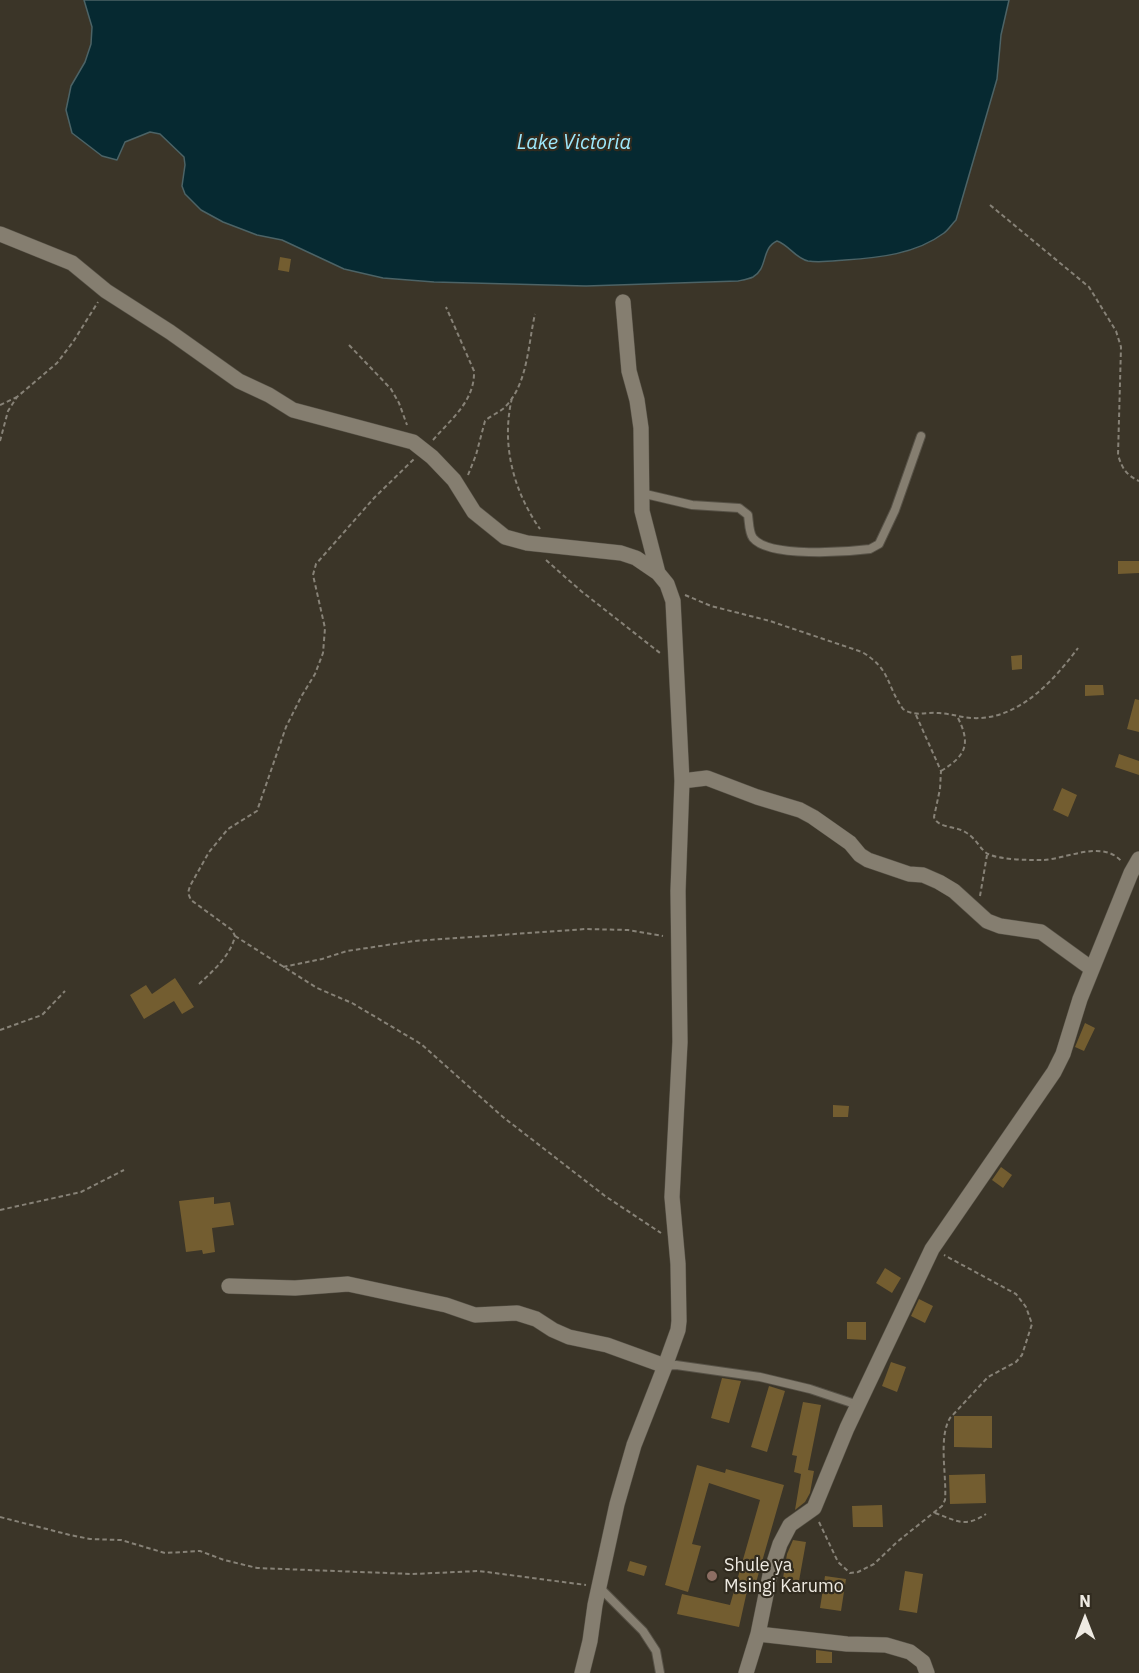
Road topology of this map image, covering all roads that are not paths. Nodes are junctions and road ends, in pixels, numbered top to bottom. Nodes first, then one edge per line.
1 (0, 234) edge
2 (623, 302) dead end
3 (921, 436) dead end
4 (641, 493) junction
5 (663, 578) junction
6 (682, 781) junction
7 (1139, 859) edge
8 (1092, 969) junction
9 (229, 1286) dead end
10 (665, 1366) junction
11 (858, 1405) junction
12 (599, 1587) junction
13 (758, 1634) junction
14 (582, 1673) edge
15 (660, 1673) edge
16 (746, 1673) edge
17 (927, 1673) edge

1 - 5 street
2 - 4 street
3 - 4 lane
4 - 5 street
5 - 6 street
6 - 8 street
6 - 10 street
7 - 8 street
8 - 11 street
9 - 10 street
10 - 11 lane
10 - 12 street
11 - 13 street
12 - 14 street
12 - 15 lane
13 - 16 street
13 - 17 street

